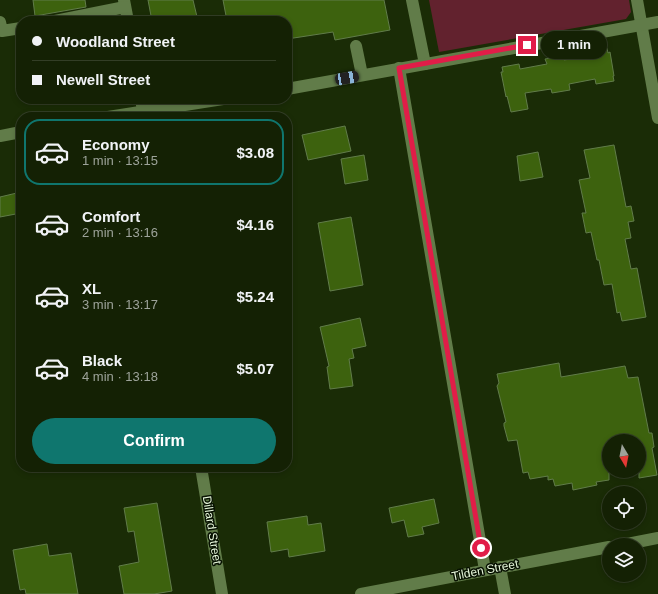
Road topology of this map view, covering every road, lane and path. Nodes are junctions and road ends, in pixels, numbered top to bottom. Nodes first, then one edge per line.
1 (412, 0) edge
2 (637, 0) edge
3 (125, 4) edge
4 (76, 16) edge
5 (127, 16) edge
6 (0, 22) edge
7 (658, 22) edge
8 (641, 25) junction
9 (16, 29) edge
10 (356, 46) dead end
11 (425, 64) junction
12 (399, 68) junction
13 (362, 75) junction
14 (292, 88) edge
15 (183, 104) edge
16 (143, 109) edge
17 (130, 112) edge
18 (658, 118) edge
19 (16, 133) edge
20 (0, 136) edge
21 (202, 472) edge
22 (658, 538) edge
23 (646, 540) edge
24 (602, 548) edge
25 (500, 568) junction
26 (485, 570) junction
27 (222, 594) edge
28 (361, 594) edge
29 (505, 594) edge

1 - 11 street
2 - 8 street
3 - 4 street
3 - 5 street
6 - 9 street
7 - 8 street
8 - 11 street
8 - 18 street
10 - 13 street
11 - 12 street
12 - 13 street
12 - 26 street
13 - 14 street
15 - 16 street
16 - 17 street
19 - 20 street
21 - 27 street, Dillard Street
22 - 23 street
24 - 25 street, Tilden Street
25 - 26 street, Tilden Street
25 - 29 street
26 - 28 street, Tilden Street

